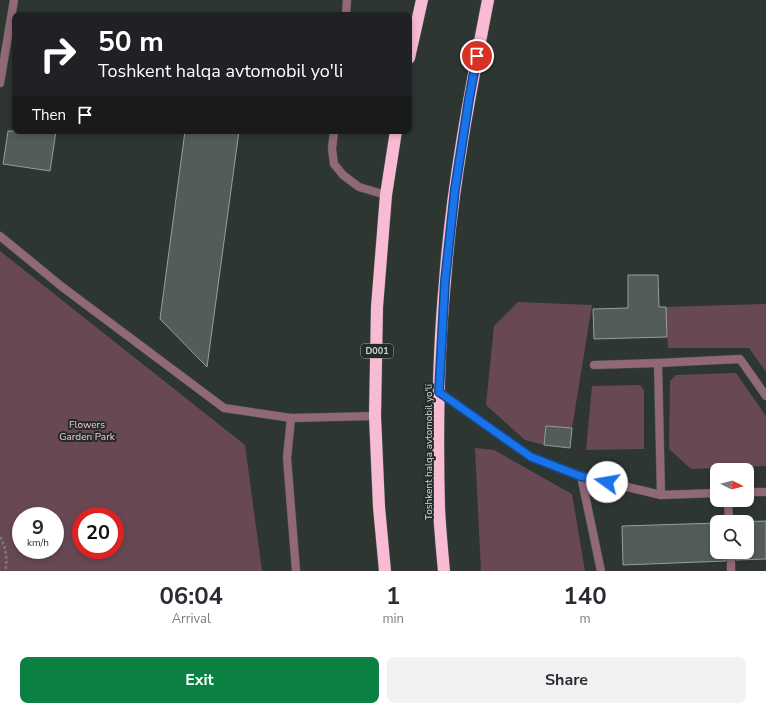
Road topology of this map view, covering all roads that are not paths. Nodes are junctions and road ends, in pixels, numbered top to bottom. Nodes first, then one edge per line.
1 (14, 0) edge
2 (347, 0) edge
3 (422, 0) edge
4 (488, 0) edge
5 (346, 12) edge
6 (412, 45) edge
7 (0, 83) edge
8 (334, 134) edge
9 (396, 134) edge
10 (386, 195) junction
11 (0, 236) edge
12 (658, 363) junction
13 (594, 365) dead end
14 (439, 392) junction
15 (766, 396) edge
16 (375, 416) junction
17 (291, 418) junction
18 (580, 476) junction
19 (754, 492) edge
20 (766, 492) edge
21 (710, 493) edge
22 (661, 495) junction
23 (731, 560) dead end
24 (296, 571) edge
25 (385, 571) edge
26 (444, 571) edge
27 (601, 571) edge
28 (731, 571) edge

1 - 7 street
2 - 5 street
3 - 6 highway
4 - 14 highway, Toshkent halqa avtomobil yo'li
8 - 10 street
9 - 10 highway, D001
10 - 16 highway, D001
11 - 17 street
12 - 13 street
12 - 15 street
12 - 22 street
14 - 18 street
14 - 26 highway, Toshkent halqa avtomobil yo'li
16 - 17 street
16 - 25 highway, D001
17 - 24 street
18 - 22 street
18 - 27 street
19 - 20 street
21 - 22 street
23 - 28 street

